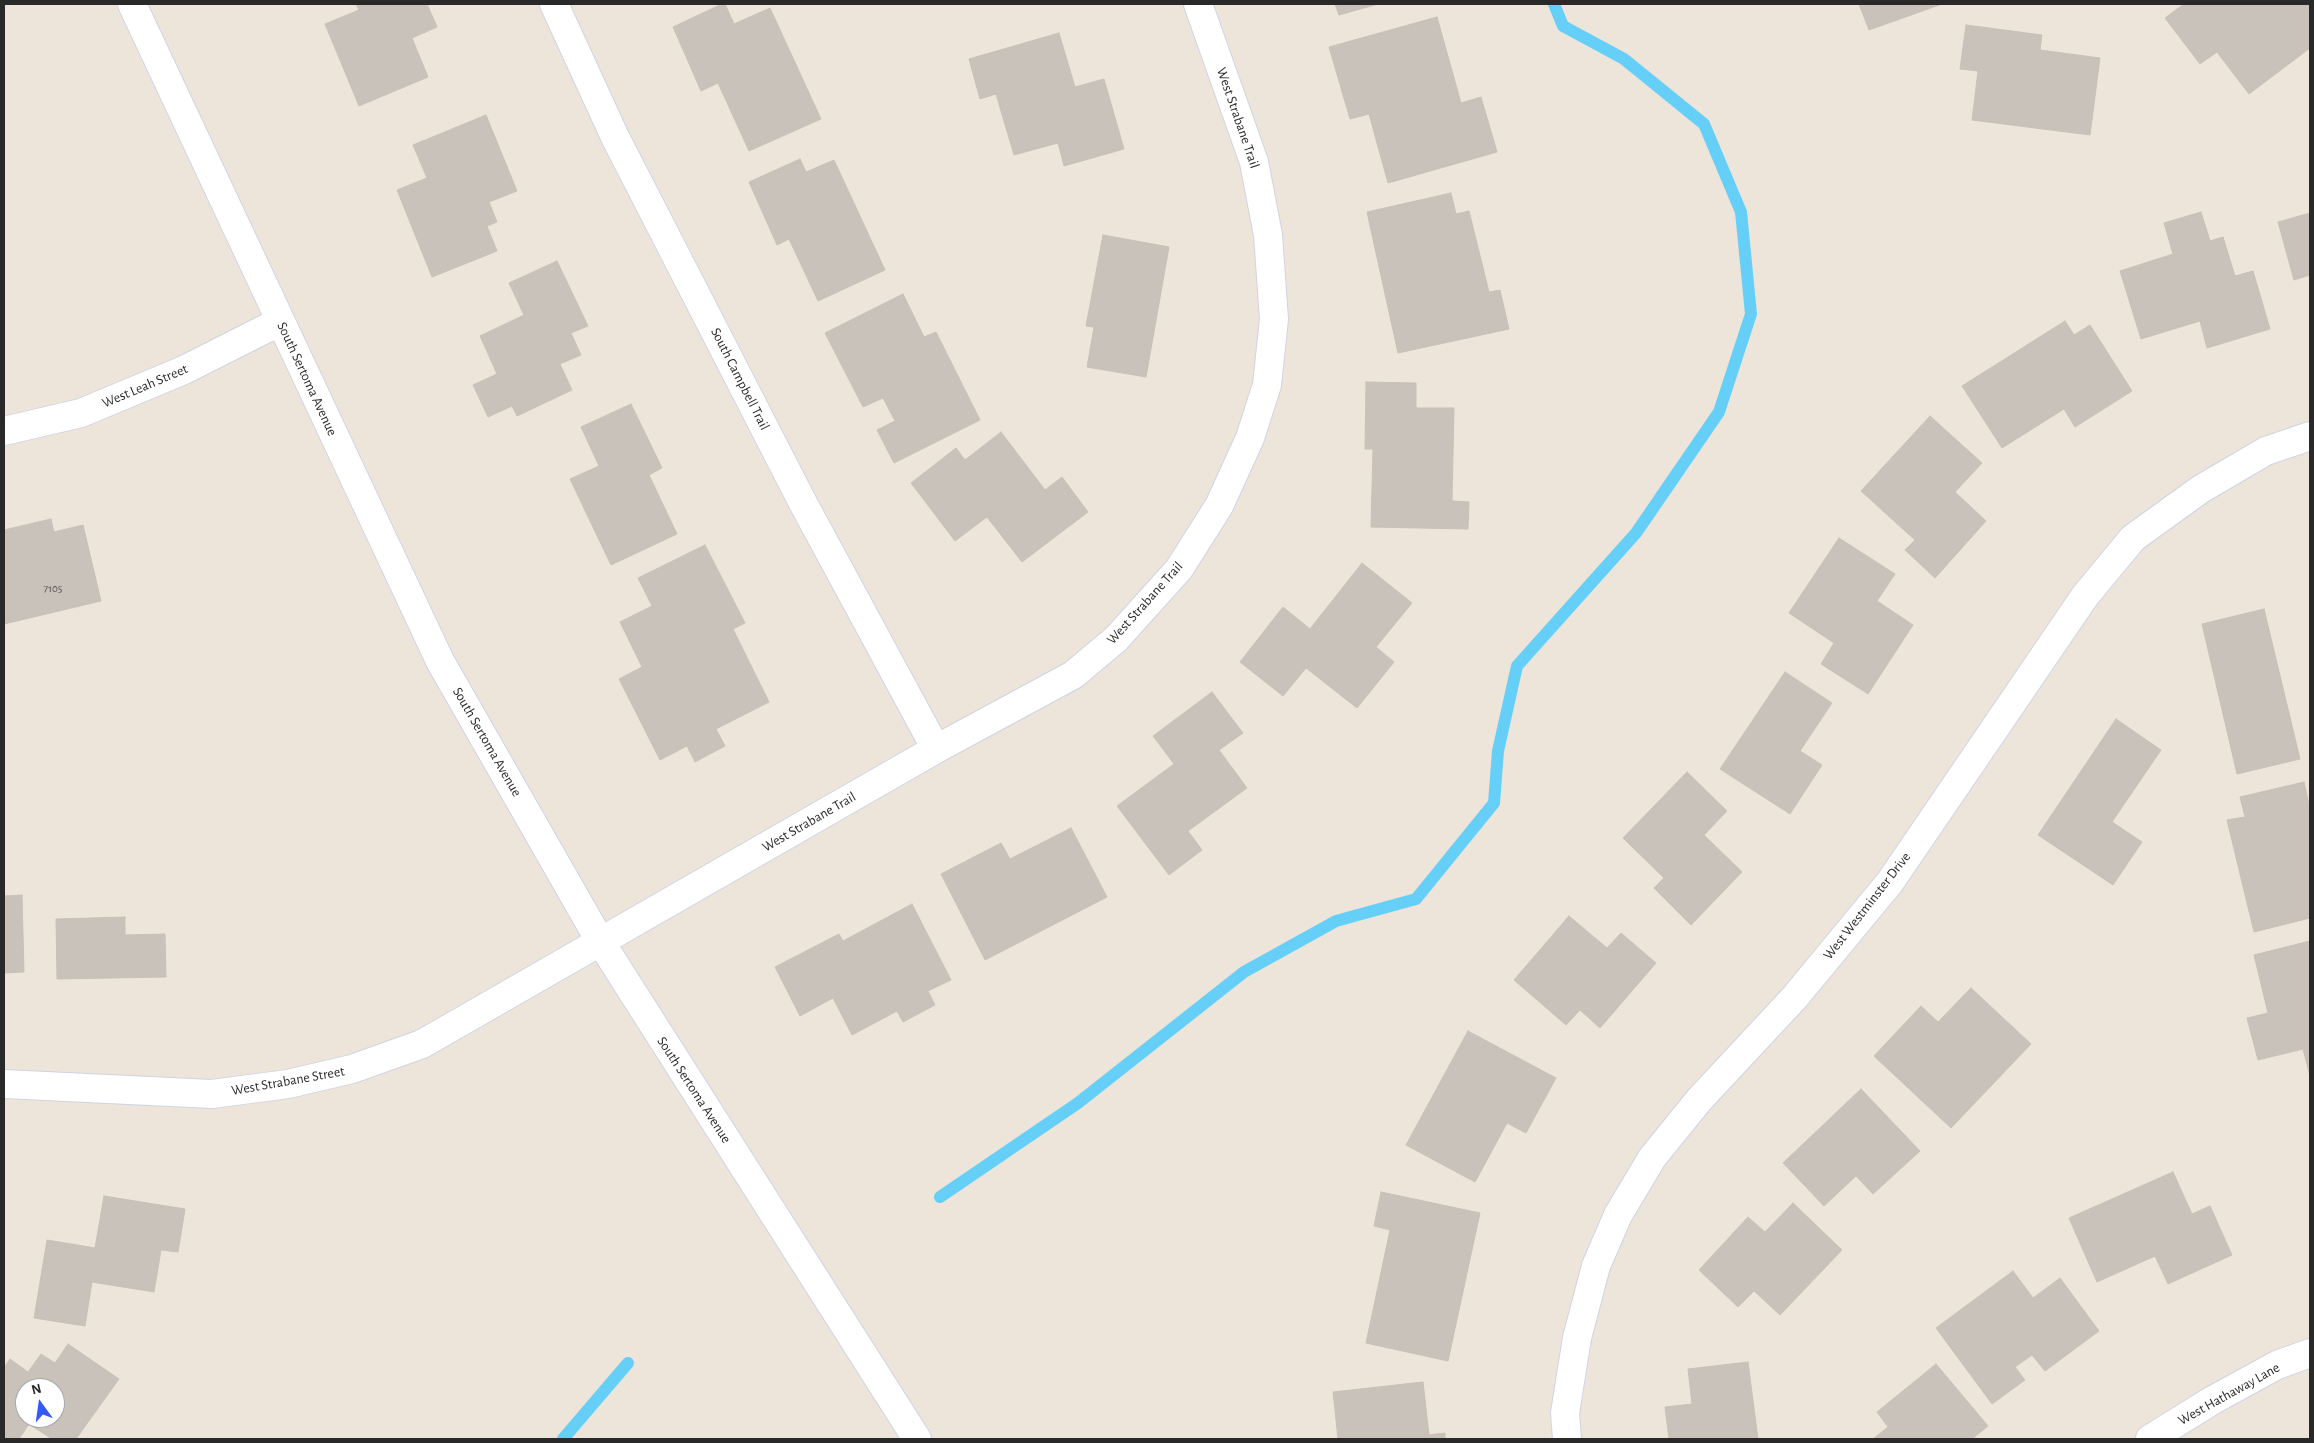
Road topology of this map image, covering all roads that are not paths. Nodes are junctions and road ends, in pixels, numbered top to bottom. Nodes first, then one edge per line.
1 (132, 4) edge
2 (554, 4) edge
3 (1198, 4) edge
4 (280, 322) junction
5 (4, 431) edge
6 (2310, 436) edge
7 (936, 749) junction
8 (600, 941) junction
9 (4, 1084) edge
10 (2310, 1353) edge
11 (917, 1439) edge
12 (1568, 1439) edge
13 (2150, 1439) edge

1 - 4 street, South Sertoma Avenue
2 - 7 street, South Campbell Trail
3 - 7 street, West Strabane Trail
4 - 5 street, West Leah Street
4 - 8 street, South Sertoma Avenue
6 - 12 street, West Westminster Drive
7 - 8 street, West Strabane Trail
8 - 9 street, West Strabane Street
8 - 11 street, South Sertoma Avenue
10 - 13 street, West Hathaway Lane

